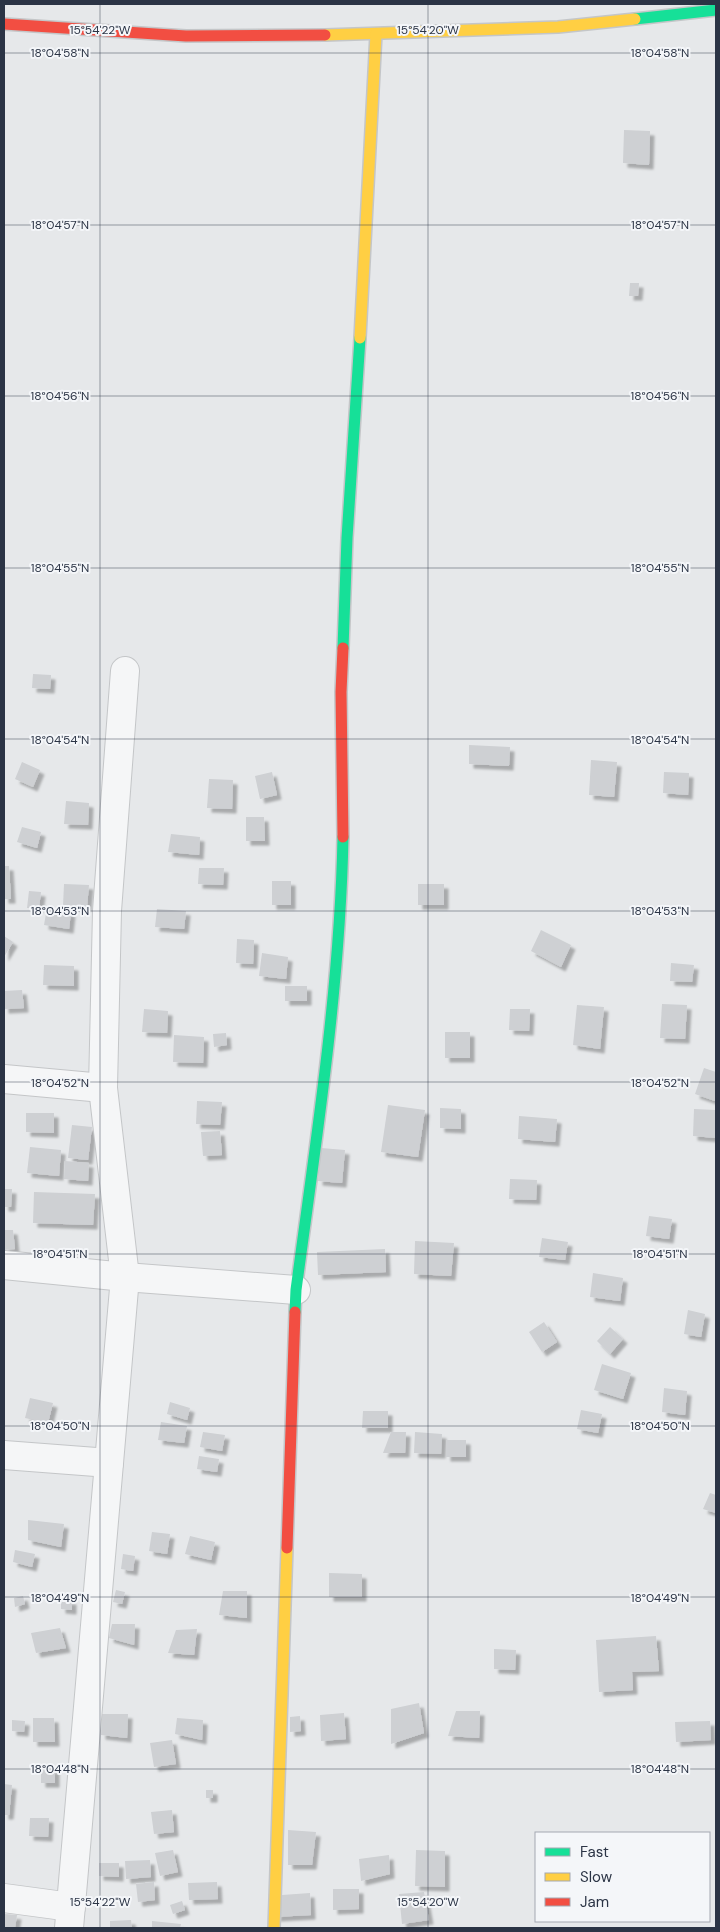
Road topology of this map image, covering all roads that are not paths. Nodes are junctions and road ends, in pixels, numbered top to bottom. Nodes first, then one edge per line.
1 (716, 10) edge
2 (4, 24) edge
3 (376, 34) junction
4 (125, 670) dead end
5 (4, 1079) edge
6 (103, 1088) junction
7 (4, 1265) edge
8 (125, 1277) junction
9 (296, 1290) junction
10 (4, 1455) edge
11 (109, 1463) junction
12 (4, 1898) edge
13 (70, 1918) edge
14 (274, 1928) edge

1 - 3 street
2 - 3 street
3 - 9 street
4 - 6 street
5 - 6 street
6 - 8 street
7 - 8 street
8 - 9 street
8 - 11 street
9 - 14 street
10 - 11 street
11 - 13 street
12 - 13 street

